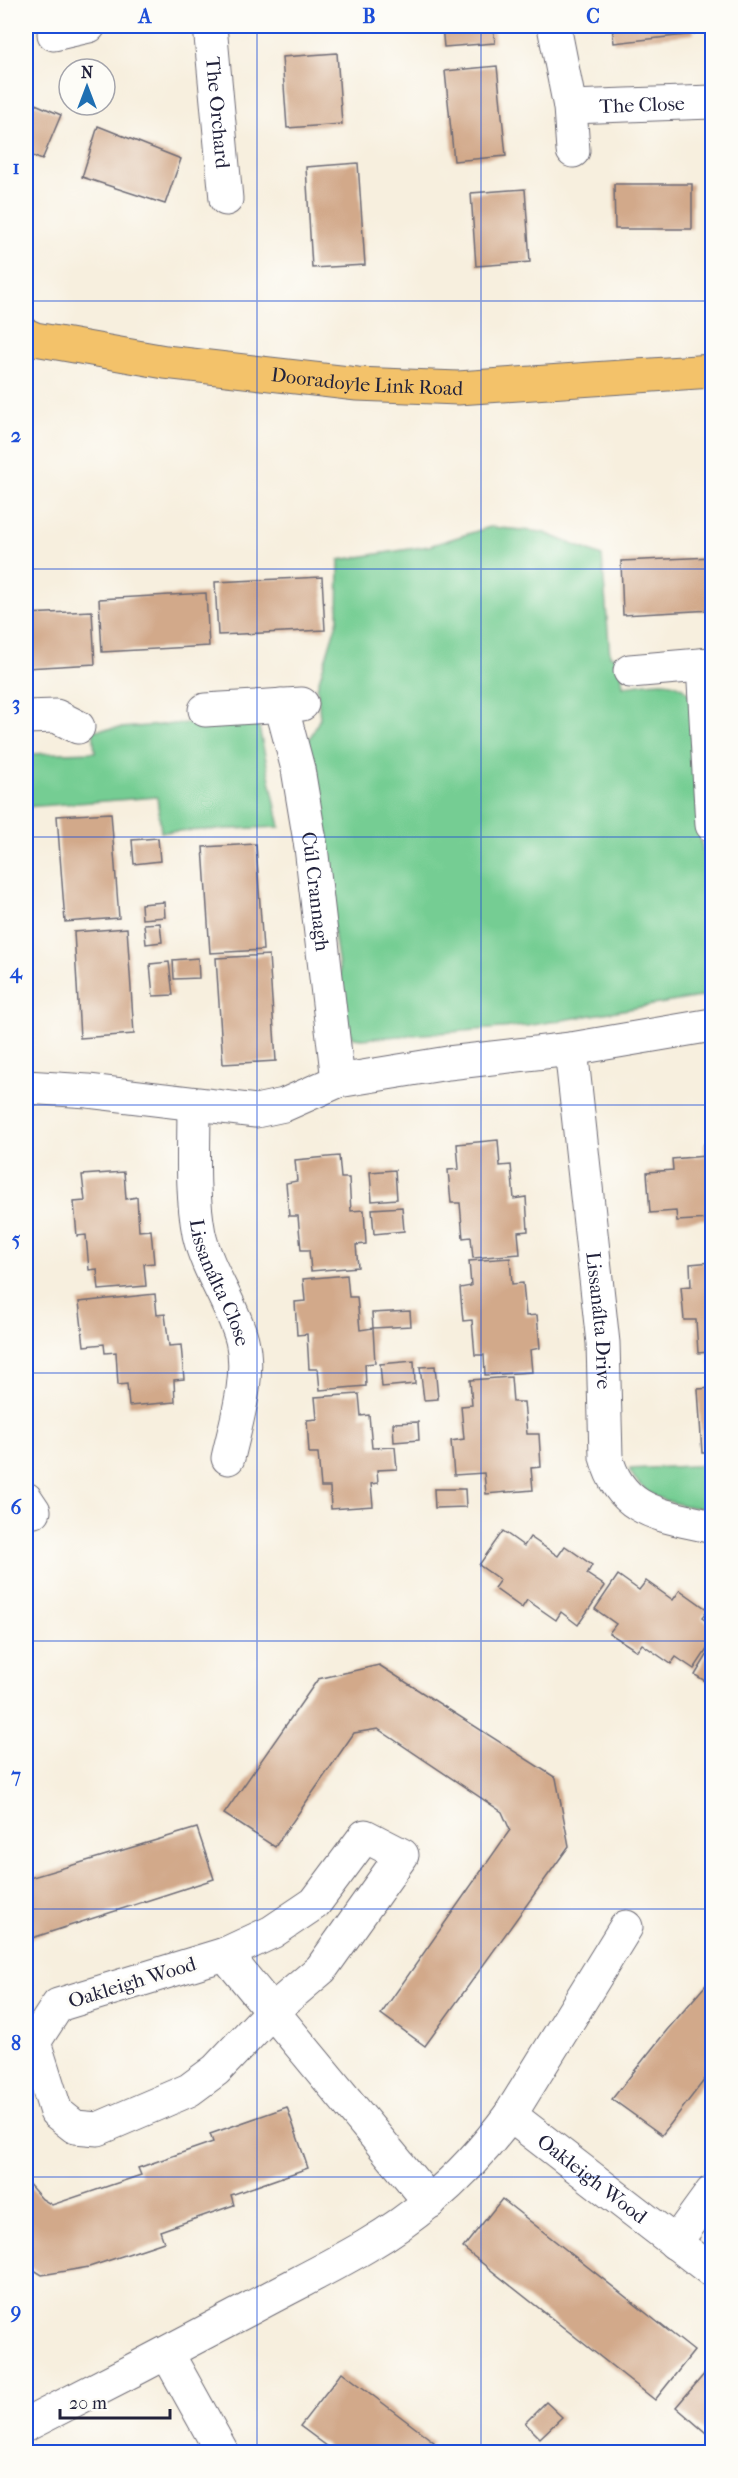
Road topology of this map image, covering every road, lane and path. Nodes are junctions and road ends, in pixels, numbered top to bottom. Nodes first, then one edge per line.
1 (89, 26) edge
2 (210, 26) edge
3 (554, 26) edge
4 (54, 34) dead end
5 (712, 102) edge
6 (570, 107) junction
7 (573, 151) dead end
8 (226, 199) dead end
9 (26, 335) edge
10 (712, 371) edge
11 (707, 665) edge
12 (630, 671) dead end
13 (205, 710) dead end
14 (26, 717) edge
15 (78, 727) dead end
16 (712, 825) edge
17 (712, 1025) edge
18 (571, 1048) junction
19 (338, 1082) junction
20 (26, 1087) edge
21 (194, 1105) junction
22 (228, 1458) dead end
23 (712, 1527) edge
24 (627, 1927) dead end
25 (225, 1954) junction
26 (273, 2010) junction
27 (510, 2115) junction
28 (712, 2192) edge
29 (430, 2202) junction
30 (675, 2243) junction
31 (712, 2271) edge
32 (167, 2353) junction
33 (26, 2425) edge
34 (222, 2452) edge

1 - 4 street
2 - 8 street, The Orchard
3 - 6 street
5 - 6 street, The Close
6 - 7 street
9 - 10 main road, Dooradoyle Link Road
11 - 12 street
11 - 16 street
13 - 19 street, Cúl Crannagh
14 - 15 street
17 - 18 street
18 - 19 street
18 - 23 street, Lissanálta Drive
19 - 21 street
20 - 21 street
21 - 22 street, Lissanálta Close
24 - 27 street
25 - 26 street
25 - 26 street, Oakleigh Wood
25 - 26 street, Oakleigh Wood
26 - 29 street
27 - 29 street
27 - 30 street, Oakleigh Wood
28 - 30 street
29 - 32 street
30 - 31 street, Oakleigh Wood
32 - 33 street
32 - 34 street

